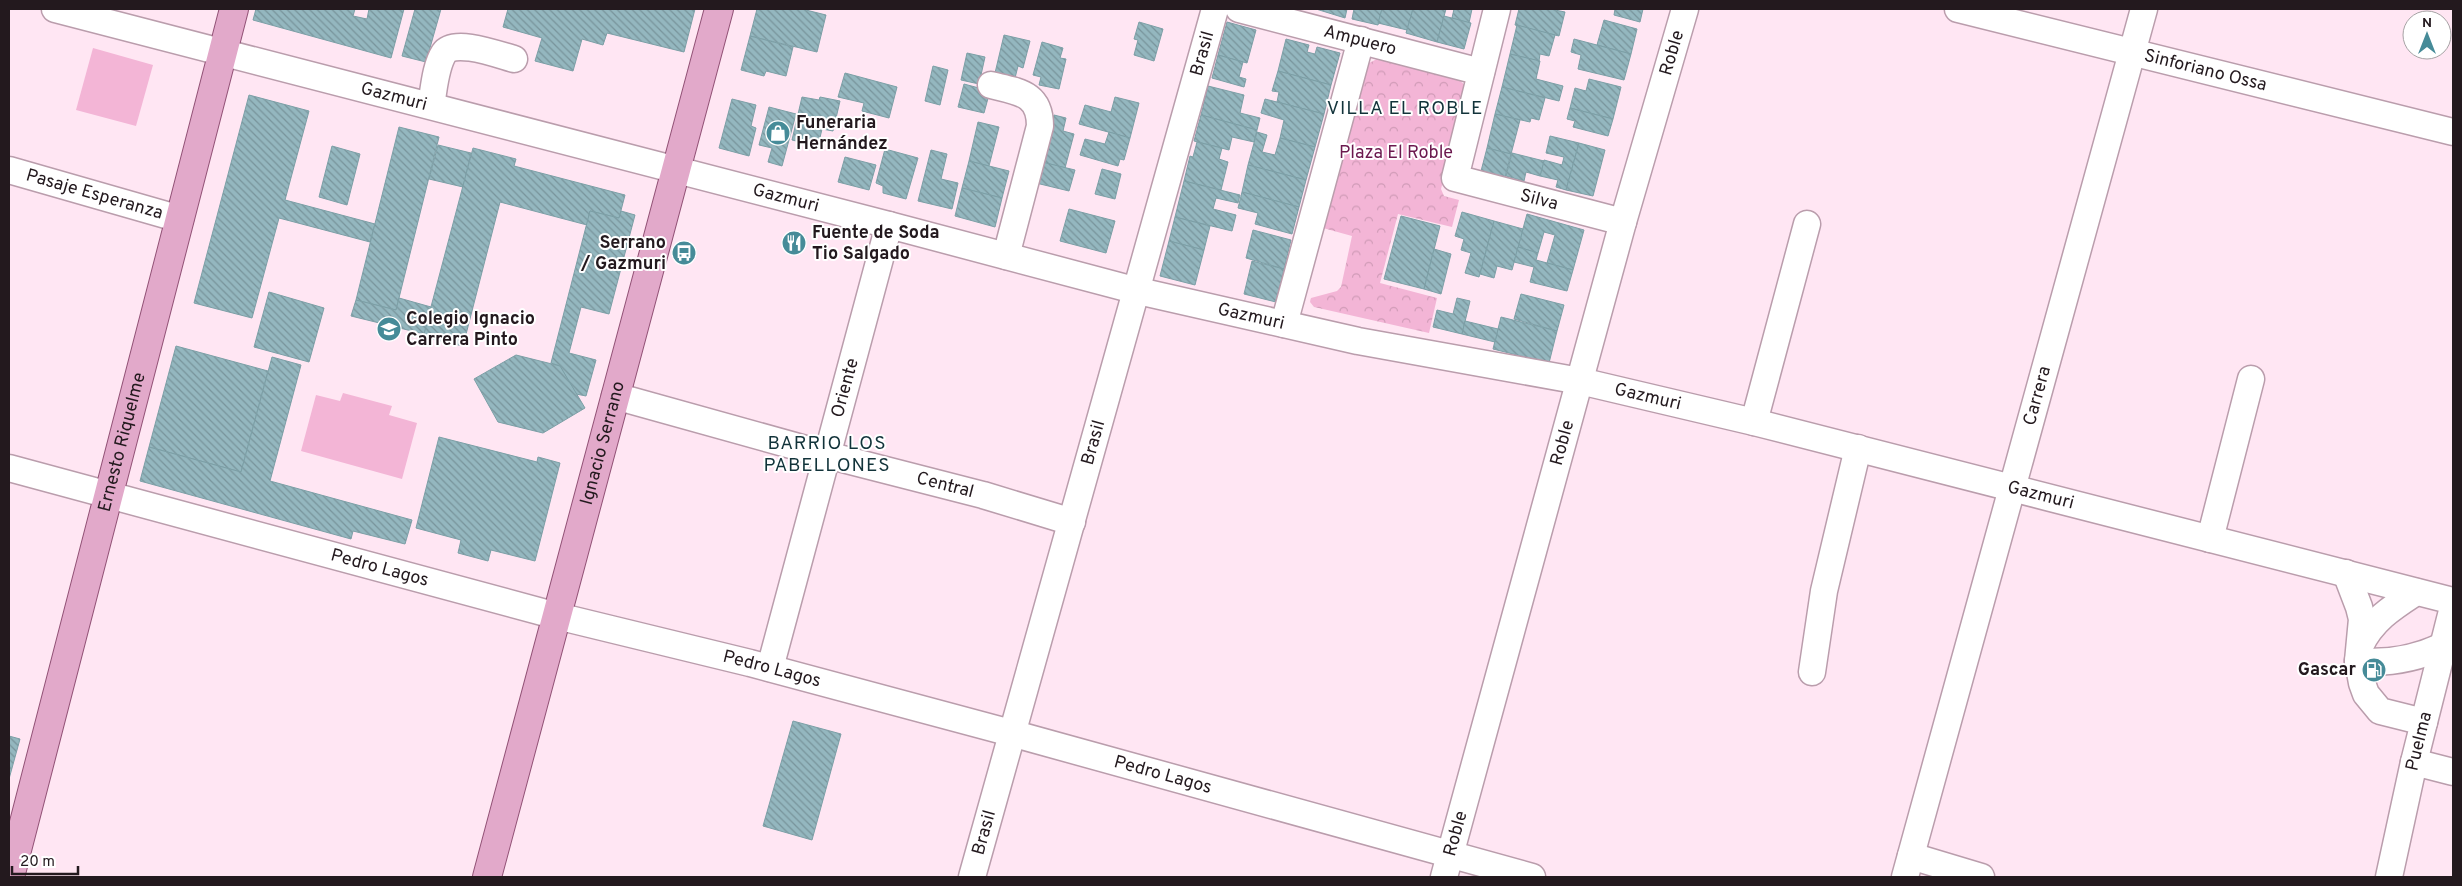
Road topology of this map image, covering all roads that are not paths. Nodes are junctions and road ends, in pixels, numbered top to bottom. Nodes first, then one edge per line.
1 (54, 9) edge
2 (234, 9) edge
3 (719, 9) edge
4 (1214, 9) edge
5 (1239, 9) edge
6 (1496, 9) edge
7 (1685, 9) edge
8 (1958, 9) edge
9 (2144, 9) edge
10 (1361, 40) junction
11 (2132, 51) junction
12 (222, 53) junction
13 (514, 59) dead end
14 (1481, 72) junction
15 (991, 85) dead end
16 (431, 105) junction
17 (2453, 132) edge
18 (676, 169) junction
19 (9, 170) edge
20 (180, 219) junction
21 (1623, 222) junction
22 (1807, 224) dead end
23 (889, 225) junction
24 (1006, 256) junction
25 (1134, 290) junction
26 (1284, 324) junction
27 (2251, 380) dead end
28 (1580, 381) junction
29 (615, 396) junction
30 (1754, 422) junction
31 (1858, 448) junction
32 (827, 455) junction
33 (9, 468) edge
34 (2014, 487) junction
35 (109, 494) junction
36 (1072, 522) junction
37 (2210, 539) junction
38 (2346, 573) junction
39 (2416, 592) junction
40 (2453, 601) edge
41 (2453, 607) edge
42 (557, 616) junction
43 (2443, 646) junction
44 (2358, 655) junction
45 (770, 668) junction
46 (1812, 672) dead end
47 (2424, 722) junction
48 (1011, 732) junction
49 (2414, 762) junction
50 (2453, 772) edge
51 (1447, 866) edge
52 (1908, 867) edge
53 (10, 877) edge
54 (486, 877) edge
55 (972, 877) edge
56 (1532, 877) edge
57 (1981, 877) edge
58 (2389, 877) edge

1 - 12 street, Gazmuri
2 - 12 main road, Ernesto Riquelme
3 - 18 main road, Ignacio Serrano
4 - 25 street, Brasil
5 - 10 street, Ampuero
6 - 14 street
7 - 21 street, Roble
8 - 11 street, Sinforiano Ossa
9 - 11 street, Carrera
10 - 14 street, Ampuero
10 - 26 street
11 - 17 street, Sinforiano Ossa
11 - 34 street, Carrera
12 - 16 street, Gazmuri
12 - 20 main road, Ernesto Riquelme
13 - 16 street
14 - 21 street, Silva
15 - 24 street
16 - 18 street, Gazmuri
18 - 23 street, Gazmuri
18 - 29 main road, Ignacio Serrano
19 - 20 street, Pasaje Esperanza
20 - 35 main road, Ernesto Riquelme
21 - 28 street, Roble
22 - 30 street
23 - 24 street, Gazmuri
23 - 32 street, Oriente
24 - 25 street, Gazmuri
25 - 26 street, Gazmuri
25 - 36 street, Brasil
26 - 28 street, Gazmuri
27 - 37 street
28 - 30 street, Gazmuri
28 - 51 street, Roble
29 - 32 street, Central
29 - 42 main road, Ignacio Serrano
30 - 31 street, Gazmuri
31 - 34 street, Gazmuri
31 - 46 street
32 - 36 street, Central
32 - 45 street, Oriente
33 - 35 street, Pedro Lagos
34 - 37 street, Gazmuri
34 - 52 street, Carrera
35 - 42 street, Pedro Lagos
35 - 53 main road, Ernesto Riquelme
36 - 48 street, Brasil
37 - 38 street, Gazmuri
38 - 39 street, Gazmuri
38 - 44 street
39 - 40 street, Gazmuri
39 - 44 street
41 - 43 street, Puelma
42 - 45 street, Pedro Lagos
42 - 54 main road, Ignacio Serrano
43 - 44 street
43 - 47 street, Puelma
44 - 47 street
45 - 48 street, Pedro Lagos
47 - 49 street, Puelma
48 - 51 street, Pedro Lagos
48 - 55 street, Brasil
49 - 50 street
49 - 58 street, Puelma
51 - 56 street, Pedro Lagos
52 - 57 street

